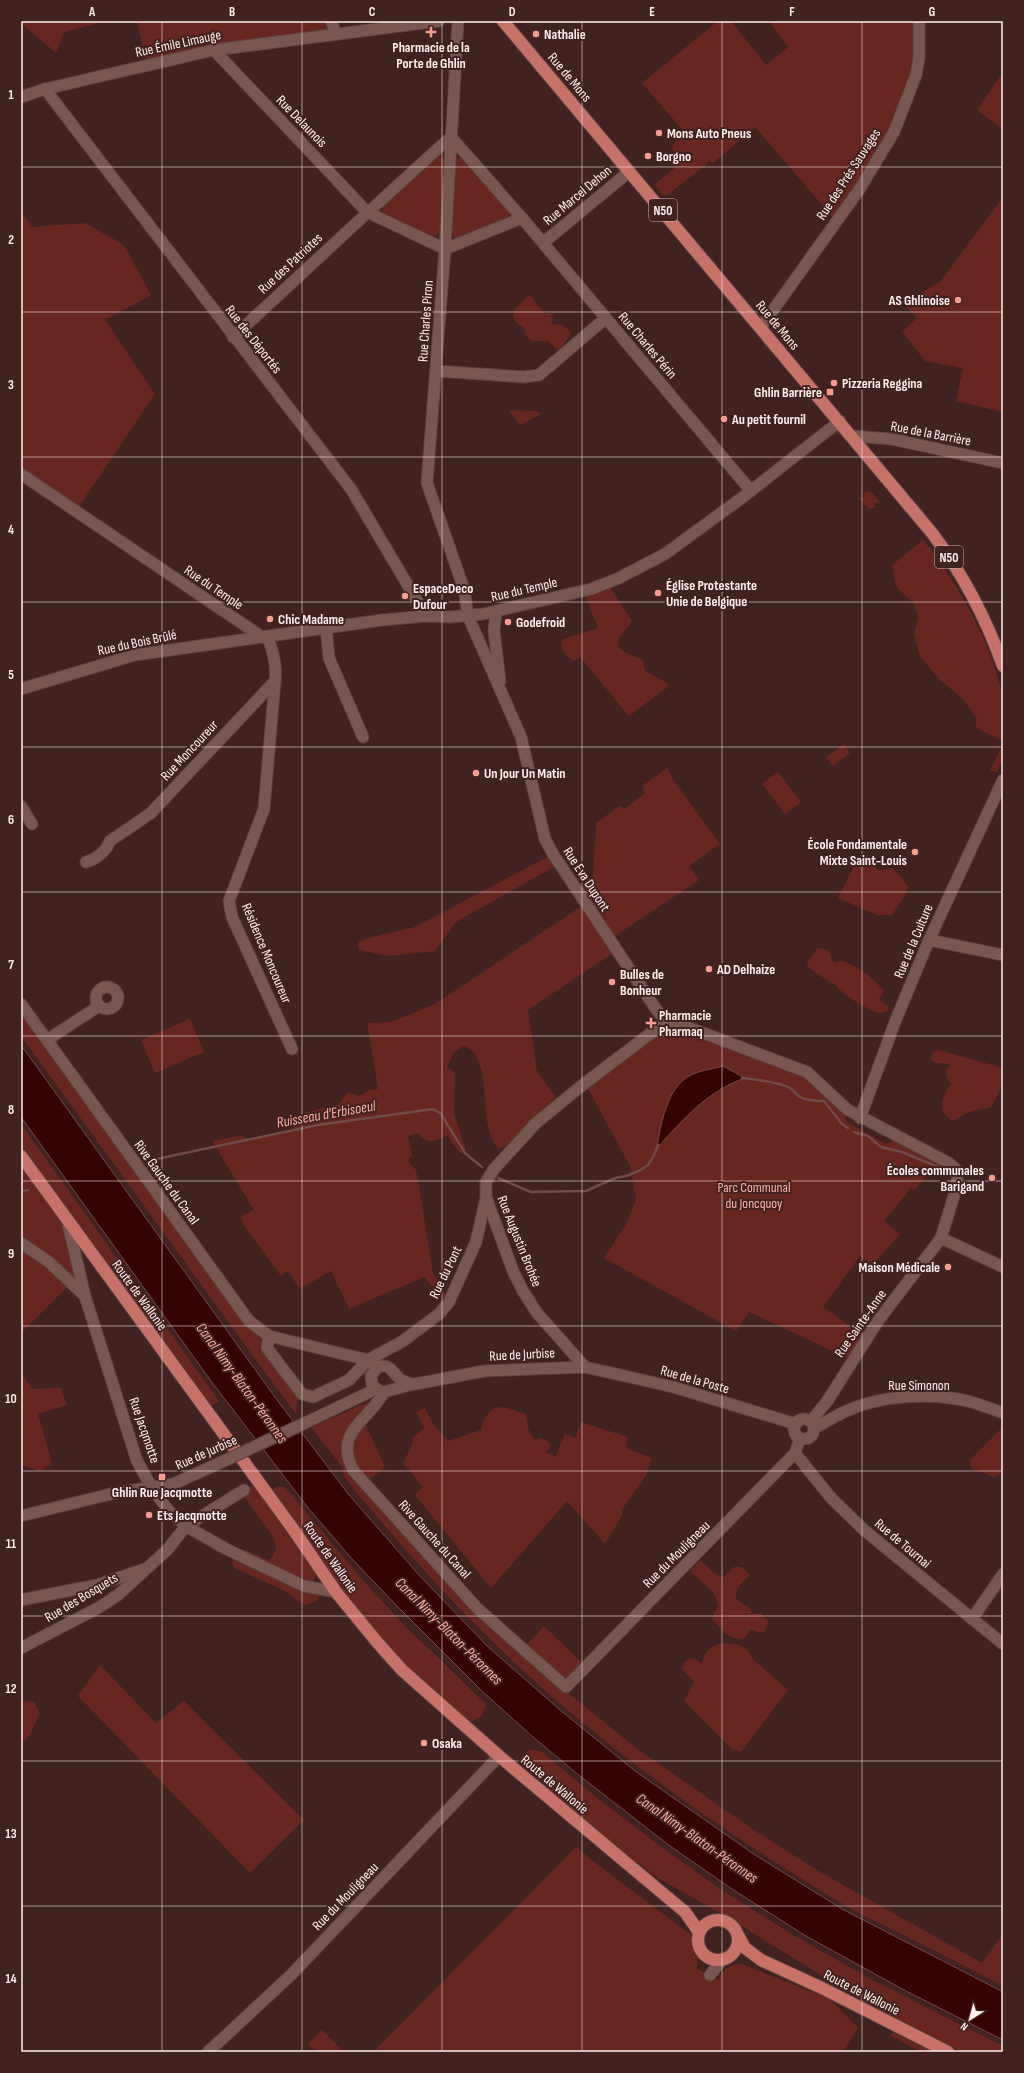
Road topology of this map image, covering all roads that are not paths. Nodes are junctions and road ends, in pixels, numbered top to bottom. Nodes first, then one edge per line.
1 (331, 21) edge
2 (439, 21) edge
3 (458, 21) edge
4 (503, 21) edge
5 (919, 21) edge
6 (336, 34) junction
7 (214, 50) junction
8 (45, 89) junction
9 (21, 97) edge
10 (452, 136) junction
11 (630, 171) junction
12 (368, 212) junction
13 (522, 218) junction
14 (543, 243) junction
15 (445, 249) junction
16 (606, 318) junction
17 (761, 327) junction
18 (233, 337) junction
19 (436, 371) junction
20 (840, 421) junction
21 (852, 436) junction
22 (1003, 463) edge
23 (21, 474) edge
24 (751, 491) junction
25 (496, 611) junction
26 (426, 616) junction
27 (468, 616) junction
28 (326, 627) junction
29 (264, 636) junction
30 (1003, 666) edge
31 (275, 681) junction
32 (21, 689) edge
33 (502, 693) junction
34 (363, 736) dead end
35 (1003, 780) edge
36 (21, 806) edge
37 (32, 824) dead end
38 (86, 862) dead end
39 (929, 940) junction
40 (1003, 955) edge
41 (21, 1004) edge
42 (99, 1006) dead end
43 (666, 1019) junction
44 (47, 1040) junction
45 (292, 1049) dead end
46 (860, 1118) junction
47 (21, 1156) edge
48 (486, 1197) junction
49 (67, 1220) junction
50 (941, 1238) junction
51 (21, 1243) edge
52 (1003, 1267) edge
53 (84, 1296) junction
54 (269, 1336) junction
55 (403, 1342) junction
56 (368, 1360) junction
57 (585, 1367) junction
58 (375, 1371) junction
59 (394, 1371) junction
60 (413, 1384) junction
61 (384, 1390) junction
62 (348, 1402) junction
63 (1003, 1413) edge
64 (796, 1424) junction
65 (812, 1425) junction
66 (800, 1438) junction
67 (795, 1453) junction
68 (152, 1488) junction
69 (244, 1490) dead end
70 (21, 1516) edge
71 (186, 1526) junction
72 (149, 1568) junction
73 (1003, 1574) edge
74 (336, 1592) junction
75 (21, 1600) edge
76 (972, 1619) junction
77 (1003, 1644) edge
78 (21, 1648) edge
79 (566, 1688) joint
80 (499, 1756) junction
81 (685, 1912) junction
82 (714, 1920) junction
83 (699, 1932) junction
84 (738, 1935) junction
85 (720, 1959) junction
86 (761, 1960) junction
87 (208, 2052) edge
88 (948, 2052) edge

1 - 6 street
2 - 6 street, Rue Émile Limauge
3 - 10 street, Rue Charles Piron
4 - 11 main road, Rue de Mons / N50
5 - 17 street, Rue des Prés Sauvages
6 - 7 street, Rue Émile Limauge
7 - 8 street, Rue Émile Limauge
7 - 12 street, Rue Delaunois
8 - 9 street, Rue Émile Limauge
8 - 18 street, Rue des Déportés
10 - 12 street, Rue des Patriotes
10 - 13 street, Rue Charles Périn
10 - 15 street, Rue Charles Piron
11 - 14 street, Rue Marcel Dehon
11 - 17 main road, Rue de Mons / N50
12 - 15 street
12 - 18 street, Rue des Patriotes
13 - 14 street, Rue Charles Périn
13 - 15 street
14 - 16 street, Rue Charles Périn
15 - 19 street, Rue Charles Piron
16 - 19 street
16 - 24 street, Rue Charles Périn
17 - 20 main road, Rue de Mons / N50
18 - 26 street, Rue des Déportés
19 - 27 street, Rue Charles Piron
20 - 21 main road, Rue de Mons / N50
20 - 24 street, Rue du Temple
21 - 22 street, Rue de la Barrière
21 - 30 main road, Rue de Mons / N50
23 - 29 street, Rue du Temple
24 - 25 street, Rue du Temple
25 - 27 street, Rue du Temple
25 - 33 street
26 - 27 street, Rue du Temple
26 - 28 street, Rue du Temple
27 - 33 street, Rue Charles Piron
28 - 29 street, Rue du Temple
28 - 34 street
29 - 31 street
29 - 32 street, Rue du Bois Brûlé
31 - 38 street, Rue Moncoureur
31 - 45 street, Résidence Moncoureur
33 - 43 street, Rue Eva Dupont
35 - 39 street, Rue de la Culture
36 - 37 street
39 - 40 street
39 - 46 street, Rue de la Culture
41 - 44 street, Rive Gauche du Canal
42 - 44 street
43 - 46 street
43 - 48 street, Rue Augustin Brohée
44 - 54 street, Rive Gauche du Canal
46 - 50 street, Rue Sainte-Anne
47 - 49 main road, Route de Wallonie
48 - 55 street, Rue du Pont
48 - 57 street, Rue Augustin Brohée
49 - 53 street, Rue Jacqmotte
49 - 74 main road, Route de Wallonie
50 - 52 street
50 - 65 street, Rue Sainte-Anne
51 - 53 street
53 - 68 street, Rue Jacqmotte
54 - 56 street, Rive Gauche du Canal
54 - 56 street
55 - 56 street, Rue du Pont
55 - 59 street
56 - 58 street, Rive Gauche du Canal
57 - 60 street, Rue de Jurbise
57 - 64 street, Rue de la Poste
58 - 59 street
58 - 61 street
58 - 62 street
59 - 60 street
59 - 61 street
60 - 61 street, Rue de Jurbise
61 - 62 street, Rue de Jurbise
61 - 79 street, Rive Gauche du Canal
62 - 68 street, Rue de Jurbise, bridge
63 - 65 street, Rue Simonon
64 - 65 street
64 - 66 street
65 - 66 street
66 - 67 street, Rue du Mouligneau
67 - 76 street, Rue de Tournai
67 - 79 street, Rue du Mouligneau
68 - 70 street, Rue de Jurbise
68 - 71 street, Rue Jacqmotte
69 - 71 street, Rue des Bosquets
71 - 72 street, Rue des Bosquets
71 - 74 street, Rue Jacqmotte
72 - 75 street
72 - 78 street, Rue des Bosquets
73 - 76 street
74 - 80 main road, Route de Wallonie
76 - 77 street, Rue de Tournai
80 - 81 main road, Route de Wallonie
80 - 87 street, Rue du Mouligneau
81 - 82 main road
81 - 83 main road
82 - 83 main road
82 - 84 main road
83 - 85 main road
84 - 85 main road
84 - 86 main road
85 - 86 main road
86 - 88 main road, Route de Wallonie

